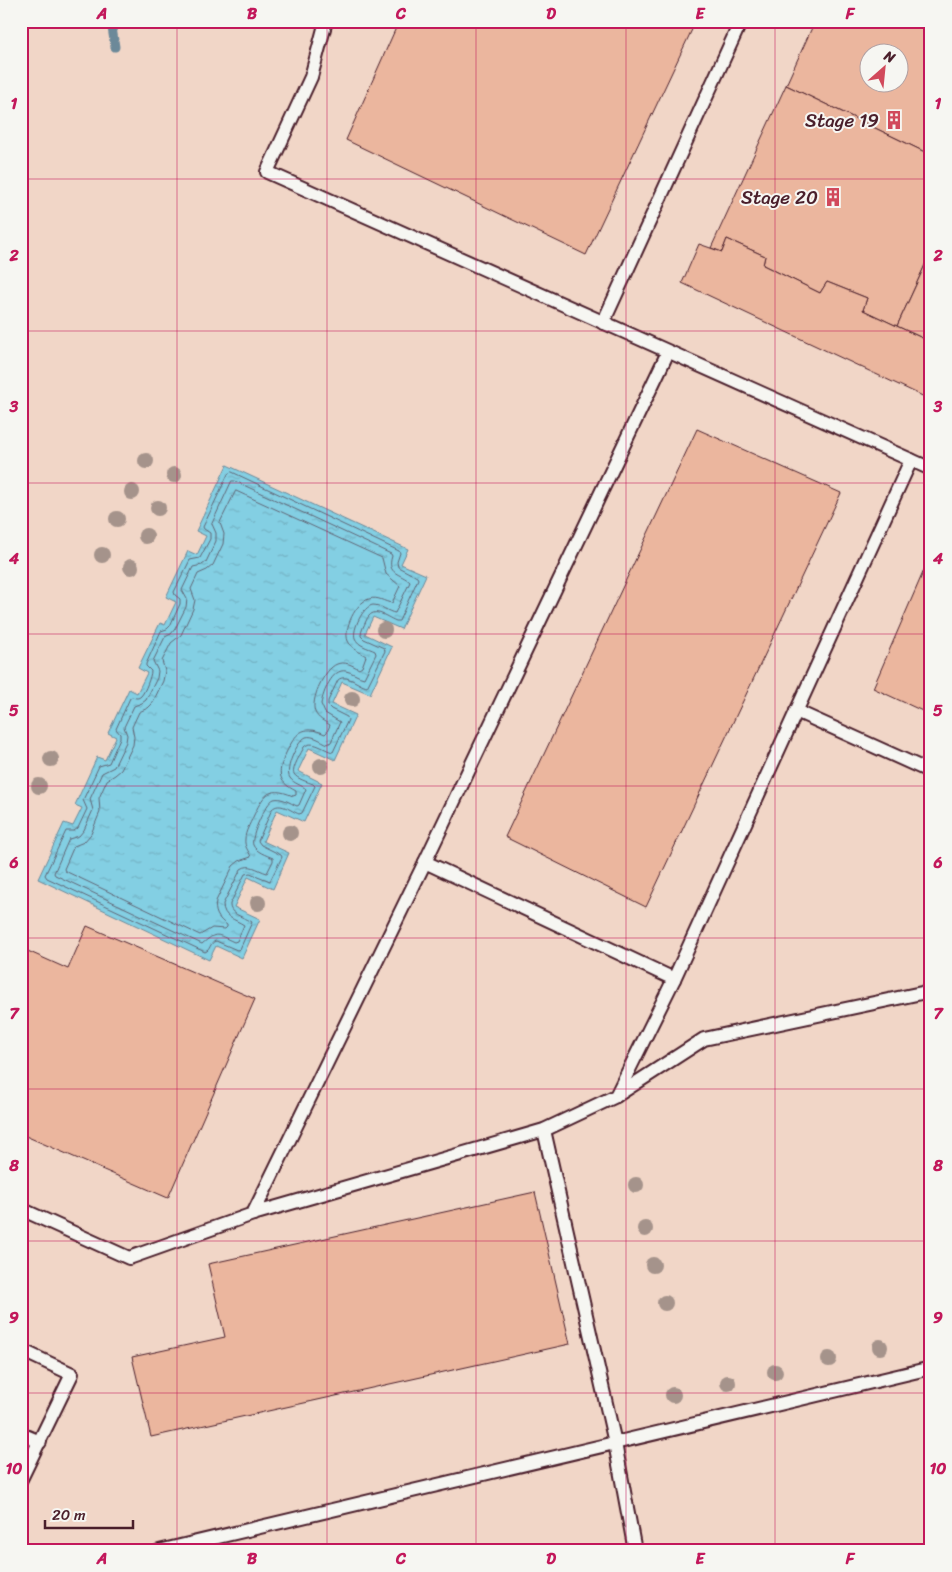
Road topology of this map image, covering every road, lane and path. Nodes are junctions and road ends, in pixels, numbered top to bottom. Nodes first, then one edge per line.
1 (326, 21) edge
2 (741, 21) edge
3 (604, 323) junction
4 (668, 352) junction
5 (911, 460) junction
6 (931, 469) edge
7 (796, 711) junction
8 (931, 772) edge
9 (424, 862) junction
10 (674, 979) junction
11 (931, 991) edge
12 (616, 1096) junction
13 (544, 1130) junction
14 (21, 1209) edge
15 (253, 1214) junction
16 (21, 1350) edge
17 (931, 1368) edge
18 (21, 1434) edge
19 (40, 1442) junction
20 (615, 1443) junction
21 (21, 1479) edge
22 (159, 1551) edge
23 (635, 1551) edge

1 - 3 lane
2 - 3 lane
3 - 4 lane
4 - 5 lane
4 - 9 lane
5 - 6 lane
5 - 7 lane
7 - 8 lane
7 - 10 lane
9 - 10 lane
9 - 15 lane
10 - 12 lane
11 - 12 lane
12 - 13 lane
13 - 15 lane
13 - 20 lane
14 - 15 lane
16 - 19 lane
17 - 20 lane
18 - 19 lane
19 - 21 lane
20 - 22 lane
20 - 23 lane

